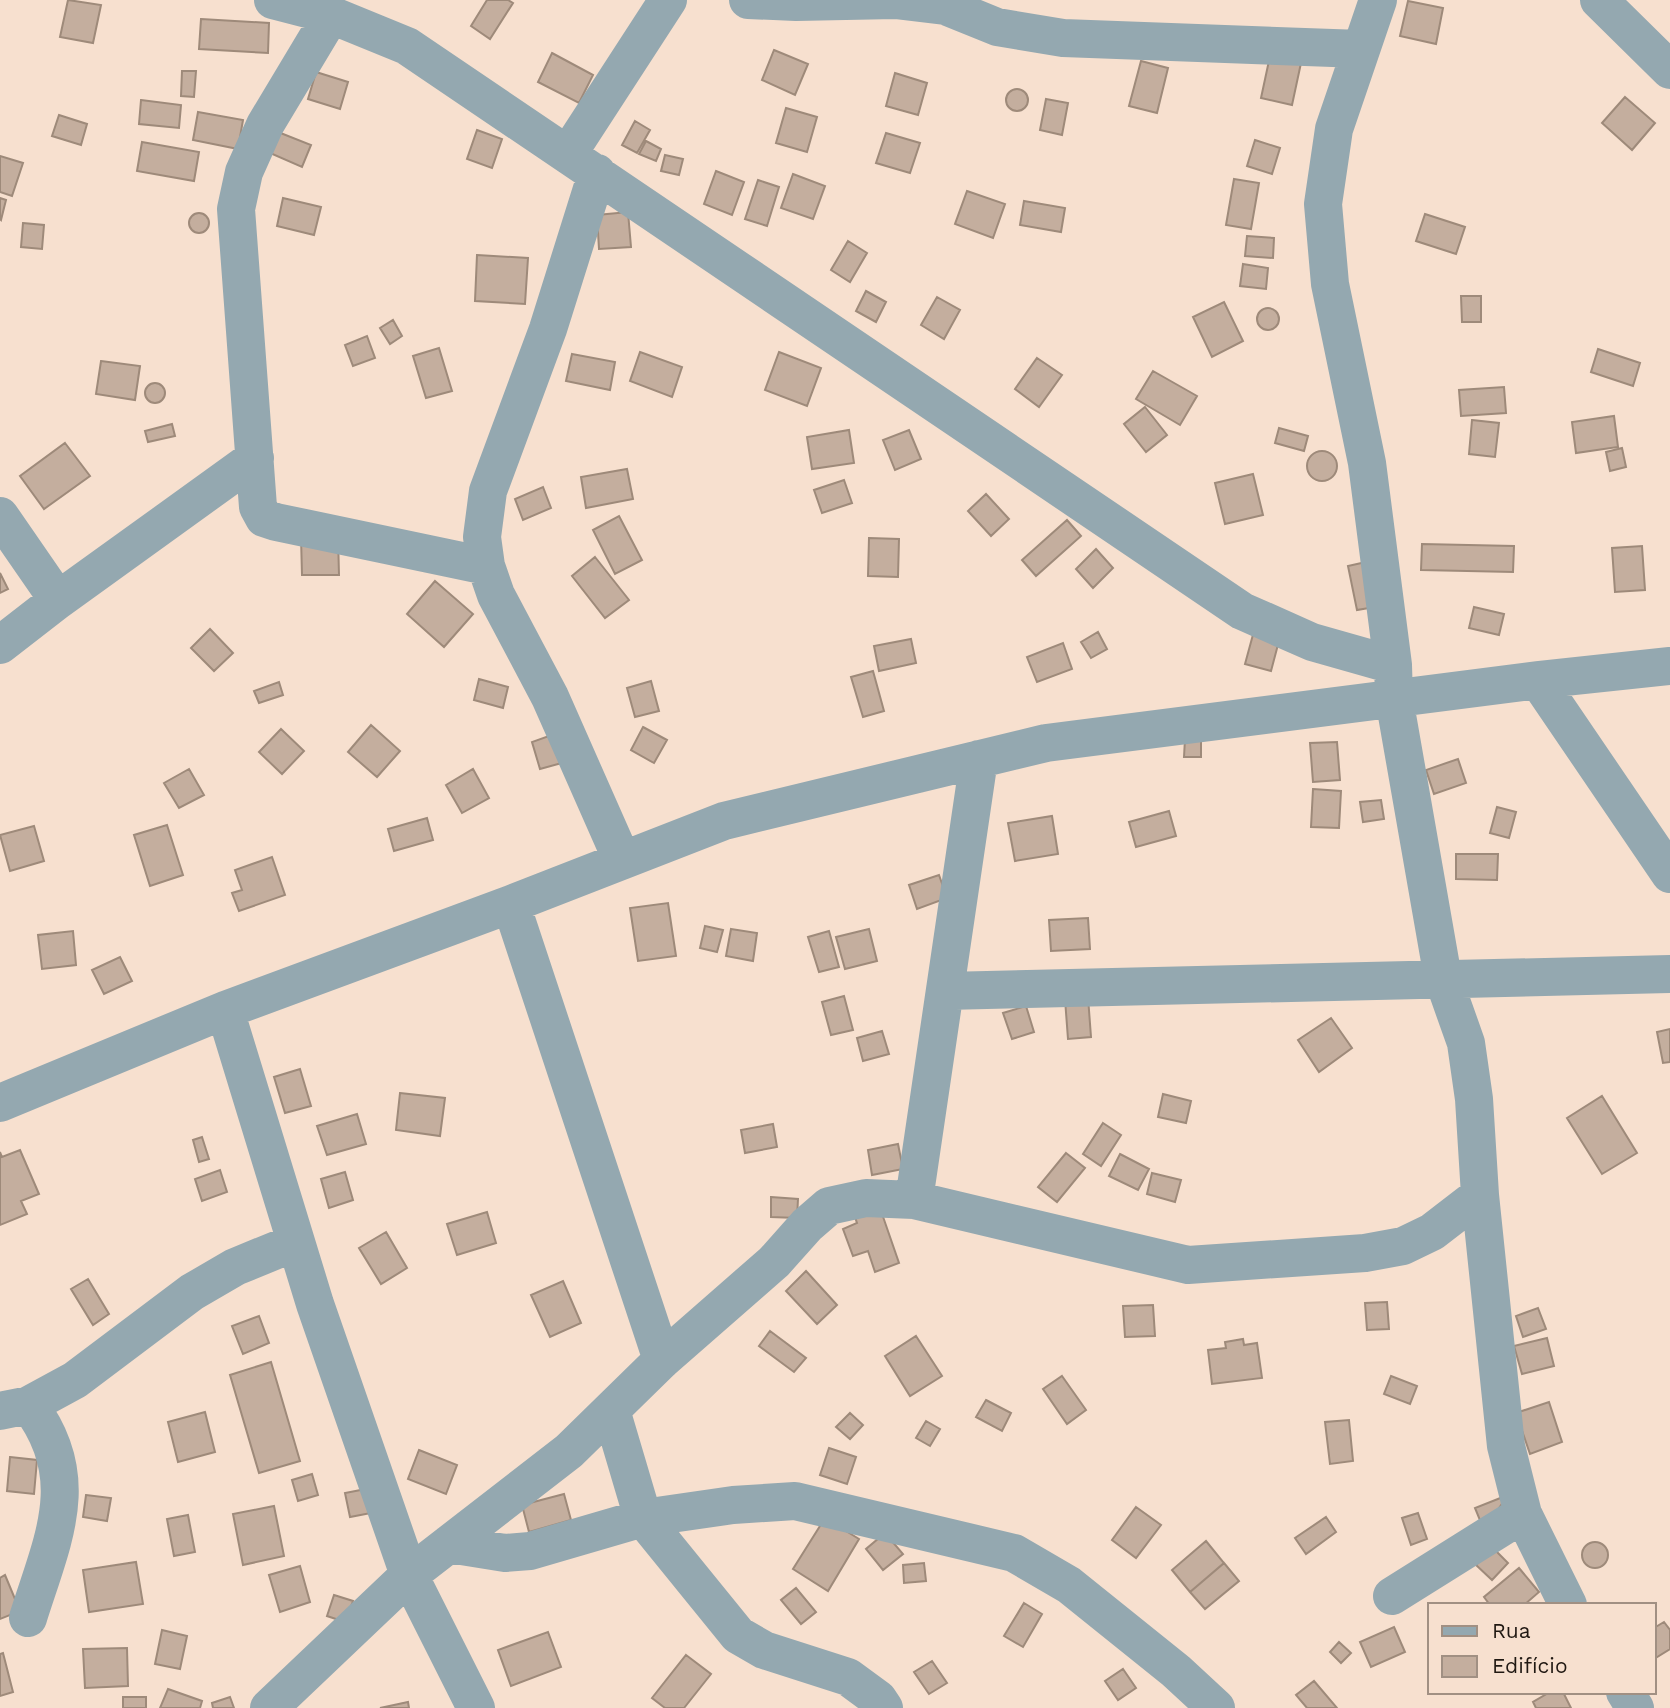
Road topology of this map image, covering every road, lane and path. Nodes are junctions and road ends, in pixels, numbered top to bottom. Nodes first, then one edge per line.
1 (273, 0) edge
2 (668, 0) edge
3 (748, 0) edge
4 (1378, 0) edge
5 (1599, 0) edge
6 (331, 15) junction
7 (1361, 49) junction
8 (1670, 70) edge
9 (582, 163) junction
10 (255, 458) junction
11 (0, 516) edge
12 (486, 566) junction
13 (58, 600) junction
14 (0, 645) edge
15 (1670, 666) edge
16 (1538, 680) junction
17 (1394, 682) junction
18 (979, 759) junction
19 (622, 860) junction
20 (1670, 874) edge
21 (511, 904) junction
22 (1670, 974) edge
23 (1443, 978) junction
24 (945, 991) junction
25 (225, 1010) junction
26 (0, 1103) edge
27 (1480, 1195) junction
28 (914, 1200) junction
29 (296, 1242) junction
30 (662, 1360) junction
31 (15, 1408) edge
32 (611, 1410) junction
33 (1523, 1514) junction
34 (643, 1518) junction
35 (449, 1544) junction
36 (409, 1575) junction
37 (1392, 1596) dead end
38 (1567, 1603) edge
39 (29, 1618) dead end
40 (269, 1708) edge
41 (477, 1708) edge
42 (884, 1708) edge
43 (1216, 1708) edge

1 - 6 street
2 - 9 street
3 - 7 street
4 - 7 street
5 - 8 street
6 - 9 street
6 - 10 street
7 - 17 street
9 - 12 street
9 - 17 street
10 - 12 street
10 - 13 street
11 - 13 street
12 - 19 street
13 - 14 street
15 - 16 street
16 - 17 street
16 - 20 street
17 - 18 street
17 - 23 street
18 - 19 street
18 - 24 street
19 - 21 street
21 - 25 street
21 - 30 street
22 - 23 street
23 - 24 street
23 - 27 street
24 - 28 street
25 - 26 street
25 - 29 street
27 - 28 street
27 - 33 street
28 - 30 street
29 - 31 street
29 - 36 street
30 - 32 street
31 - 39 street
32 - 34 street
32 - 35 street
33 - 37 street
33 - 38 street
34 - 35 street
34 - 42 street
34 - 43 street
35 - 36 street
36 - 40 street
36 - 41 street

